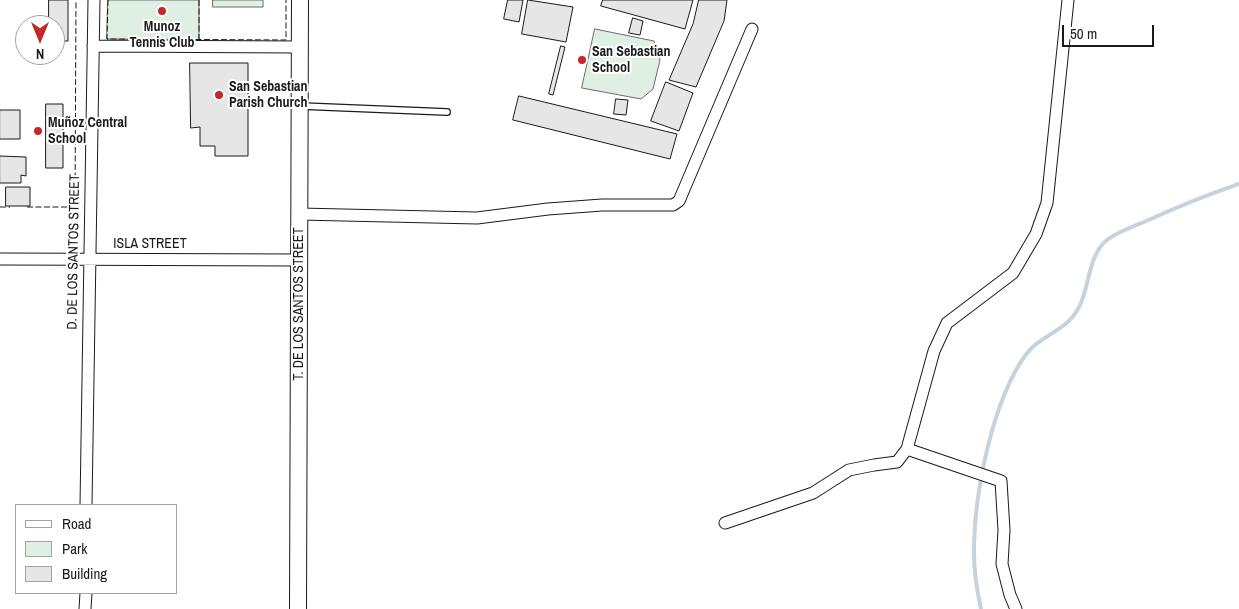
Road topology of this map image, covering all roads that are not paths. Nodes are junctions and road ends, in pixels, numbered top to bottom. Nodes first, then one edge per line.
1 (94, 0) edge
2 (300, 0) edge
3 (1068, 0) edge
4 (752, 30) dead end
5 (93, 46) junction
6 (300, 47) junction
7 (299, 106) junction
8 (446, 112) dead end
9 (299, 214) junction
10 (0, 259) edge
11 (89, 259) junction
12 (299, 260) junction
13 (908, 449) junction
14 (86, 504) edge
15 (725, 523) dead end
16 (86, 594) edge
17 (85, 609) edge
18 (298, 609) edge
19 (1016, 609) edge

1 - 5 street, D. DE LOS SANTOS STREET
2 - 6 main road, T. DE LOS SANTOS STREET
3 - 13 street
4 - 9 street
5 - 6 street
5 - 11 street, D. DE LOS SANTOS STREET
6 - 7 main road, T. DE LOS SANTOS STREET
7 - 8 lane
7 - 9 main road, T. DE LOS SANTOS STREET
9 - 12 main road, T. DE LOS SANTOS STREET
10 - 11 street, ISLA STREET
11 - 12 street, ISLA STREET
11 - 14 street, D. DE LOS SANTOS STREET
12 - 18 main road, T. DE LOS SANTOS STREET
13 - 15 street
13 - 19 street
16 - 17 street

